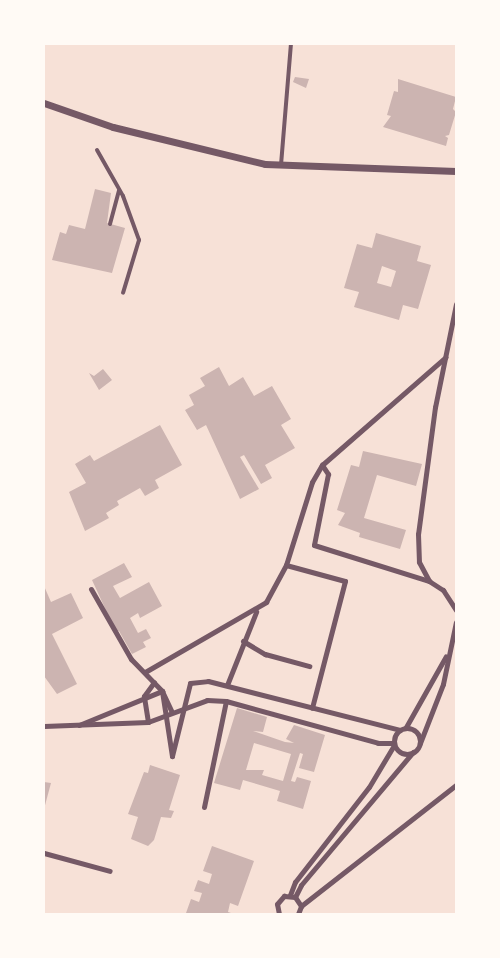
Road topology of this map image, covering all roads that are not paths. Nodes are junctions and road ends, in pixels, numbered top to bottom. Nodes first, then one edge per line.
1 (291, 44) edge
2 (44, 103) edge
3 (97, 150) dead end
4 (281, 165) junction
5 (456, 171) edge
6 (119, 189) junction
7 (110, 224) dead end
8 (123, 292) dead end
9 (456, 304) edge
10 (446, 357) junction
11 (322, 465) junction
12 (286, 565) junction
13 (429, 581) junction
14 (91, 589) dead end
15 (456, 610) edge
16 (257, 611) junction
17 (456, 622) edge
18 (243, 641) junction
19 (448, 652) junction
20 (309, 666) dead end
21 (145, 672) junction
22 (154, 682) junction
23 (227, 685) junction
24 (162, 691) junction
25 (144, 696) junction
26 (226, 701) junction
27 (312, 708) junction
28 (172, 712) junction
29 (148, 722) junction
30 (79, 725) junction
31 (44, 726) edge
32 (403, 728) junction
33 (420, 743) junction
34 (394, 744) junction
35 (413, 752) junction
36 (456, 785) edge
37 (204, 807) dead end
38 (44, 853) edge
39 (110, 872) dead end
40 (293, 896) junction
41 (301, 906) junction
42 (279, 915) edge
43 (298, 915) edge

1 - 4 street
2 - 4 street
3 - 6 street
4 - 5 street
6 - 7 street
6 - 8 street
9 - 10 street
10 - 11 street
10 - 13 street
11 - 12 street
11 - 13 street
12 - 16 street
12 - 27 street
13 - 15 street
14 - 21 street
16 - 18 street
16 - 21 street
17 - 19 street
18 - 20 street
18 - 23 street
19 - 32 street
19 - 33 street
21 - 22 street
22 - 24 street
22 - 25 street
23 - 24 street
23 - 27 street
24 - 25 street
24 - 28 street
25 - 29 street
25 - 30 street
26 - 28 street
26 - 34 street
26 - 37 street
27 - 32 street
28 - 29 street
29 - 30 street
30 - 31 street
32 - 33 street
32 - 34 street
33 - 35 street
34 - 35 street
34 - 40 street
35 - 40 street
36 - 41 street
38 - 39 street
40 - 41 street
40 - 42 street
41 - 43 street

